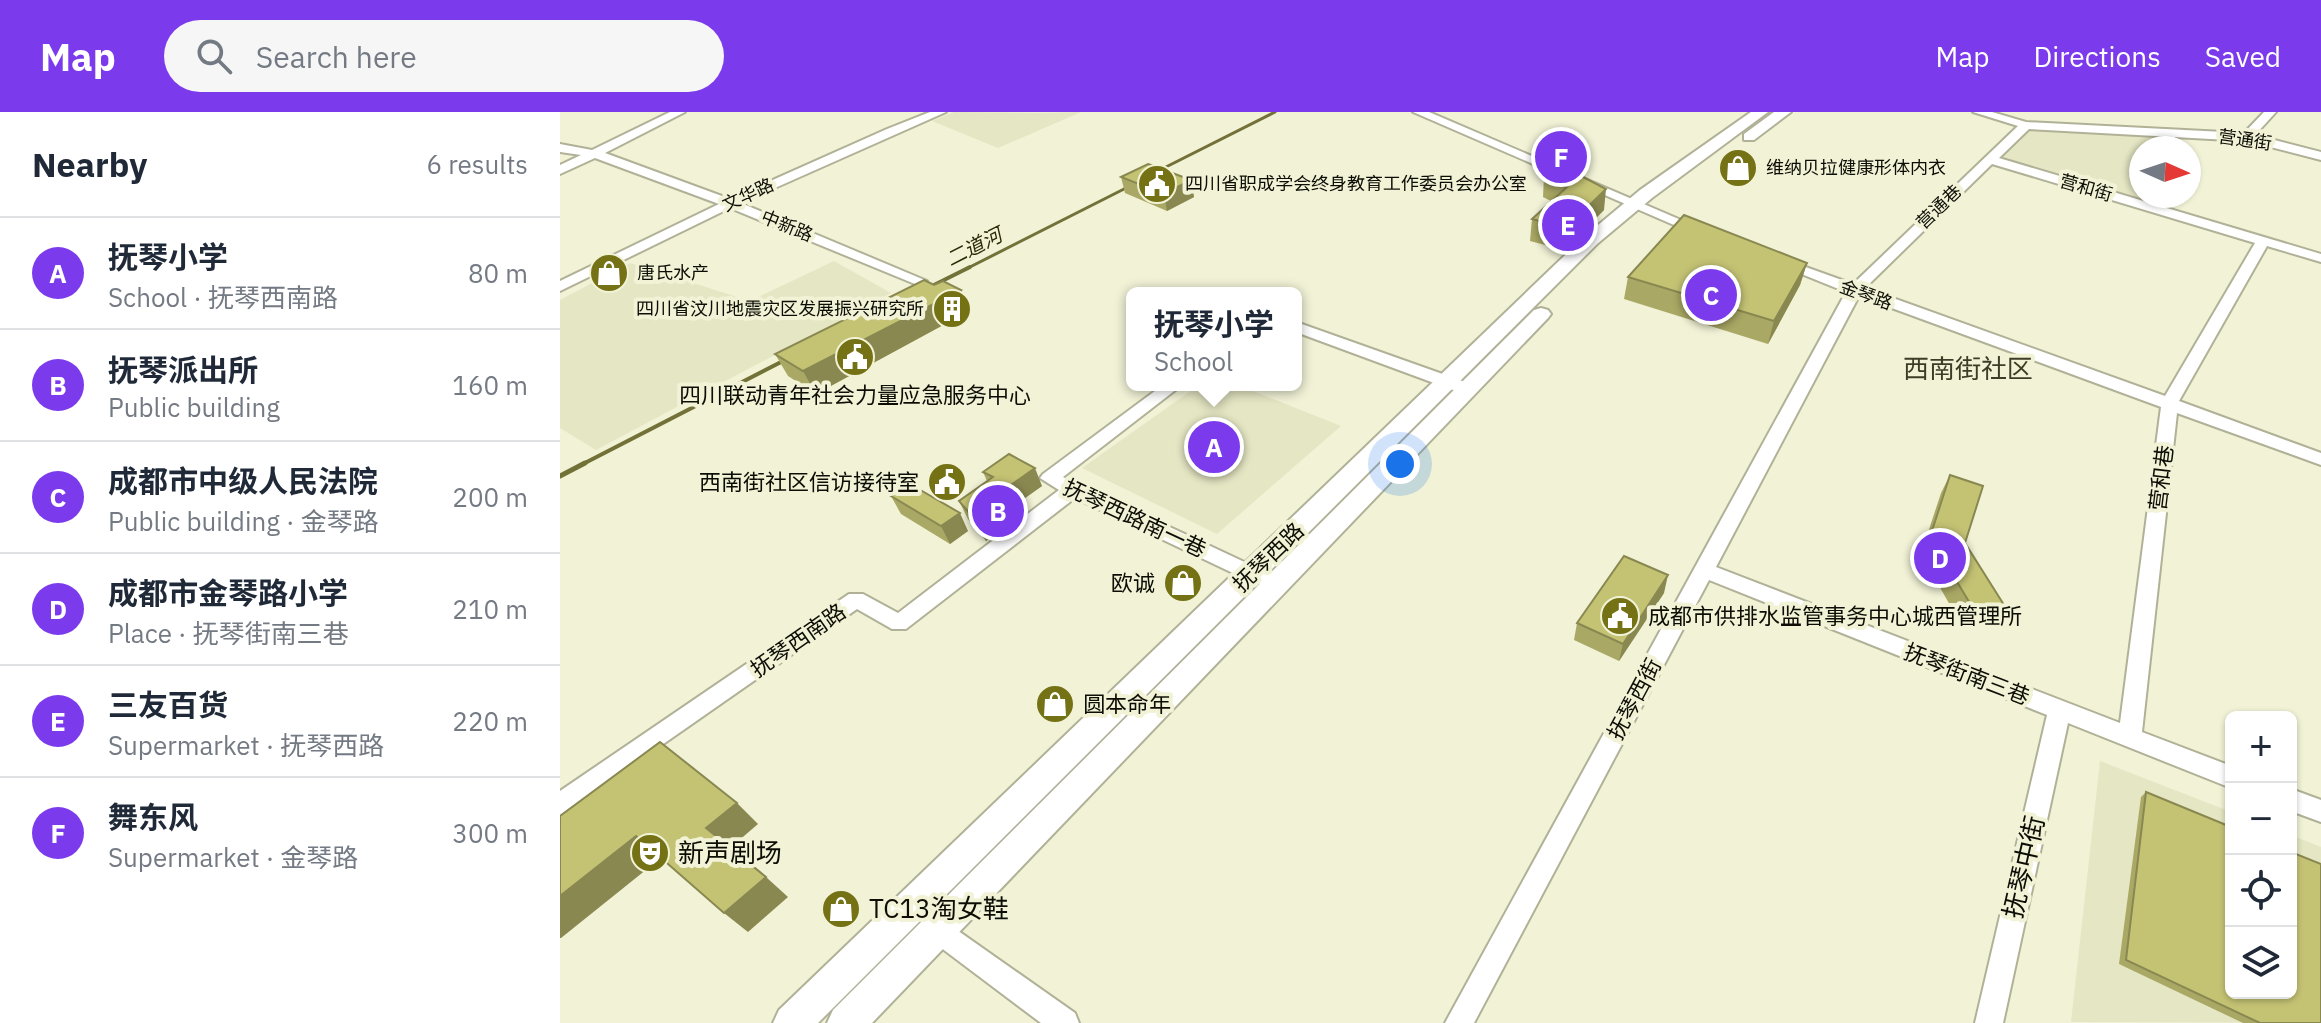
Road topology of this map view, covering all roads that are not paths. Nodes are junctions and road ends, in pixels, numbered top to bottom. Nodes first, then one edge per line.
1 (679, 112) edge
2 (940, 112) edge
3 (1419, 112) edge
4 (1761, 112) edge
5 (1784, 112) edge
6 (1979, 112) edge
7 (2270, 112) edge
8 (2026, 125) junction
9 (2247, 137) junction
10 (560, 148) edge
11 (596, 154) junction
12 (2321, 156) edge
13 (1988, 159) junction
14 (560, 170) edge
15 (729, 203) junction
16 (1638, 208) junction
17 (1714, 237) edge
18 (2263, 241) junction
19 (1770, 258) edge
20 (2321, 258) edge
21 (920, 281) edge
22 (560, 287) edge
23 (1854, 291) junction
24 (1302, 329) edge
25 (1453, 384) junction
26 (1166, 391) edge
27 (2170, 402) junction
28 (2321, 459) edge
29 (1071, 491) junction
30 (1703, 570) junction
31 (1258, 575) junction
32 (2059, 710) junction
33 (2130, 738) junction
34 (2225, 775) edge
35 (2297, 802) edge
36 (560, 805) edge
37 (2321, 811) edge
38 (937, 929) junction
39 (792, 1023) edge
40 (846, 1023) edge
41 (1065, 1023) edge
42 (1459, 1023) edge
43 (1989, 1023) edge

1 - 11 street
2 - 15 street, 文华路
3 - 16 street
4 - 16 main road, 抚琴西路
5 - 16 main road, 抚琴西路
6 - 8 street, 营通街
7 - 9 street
8 - 9 street, 营通街
8 - 13 street, 营通巷
9 - 12 street, 营通街
10 - 11 street, 中新路
11 - 14 street
11 - 15 street, 中新路
13 - 18 street, 营和街
13 - 23 street, 营通巷
15 - 21 street, 中新路
15 - 22 street, 文华路
16 - 17 street
16 - 25 main road, 抚琴西路
16 - 38 main road, 抚琴西路
18 - 20 street, 营和街
18 - 27 street, 营和巷
19 - 23 street, 金琴路
23 - 27 street, 金琴路
23 - 30 street, 抚琴西街
24 - 25 street
25 - 31 main road, 抚琴西路
26 - 29 street, 抚琴西路南一巷
27 - 28 street, 金琴路
27 - 33 street, 营和巷
29 - 31 street, 抚琴西路南一巷
29 - 36 street, 抚琴西南路
30 - 32 street, 抚琴街南三巷
30 - 42 street, 抚琴西街
31 - 39 main road, 抚琴西路
32 - 33 street, 抚琴街南三巷
32 - 43 street, 抚琴中街
33 - 34 street, 抚琴街南三巷
35 - 37 street
38 - 40 main road, 抚琴西路
38 - 41 street

